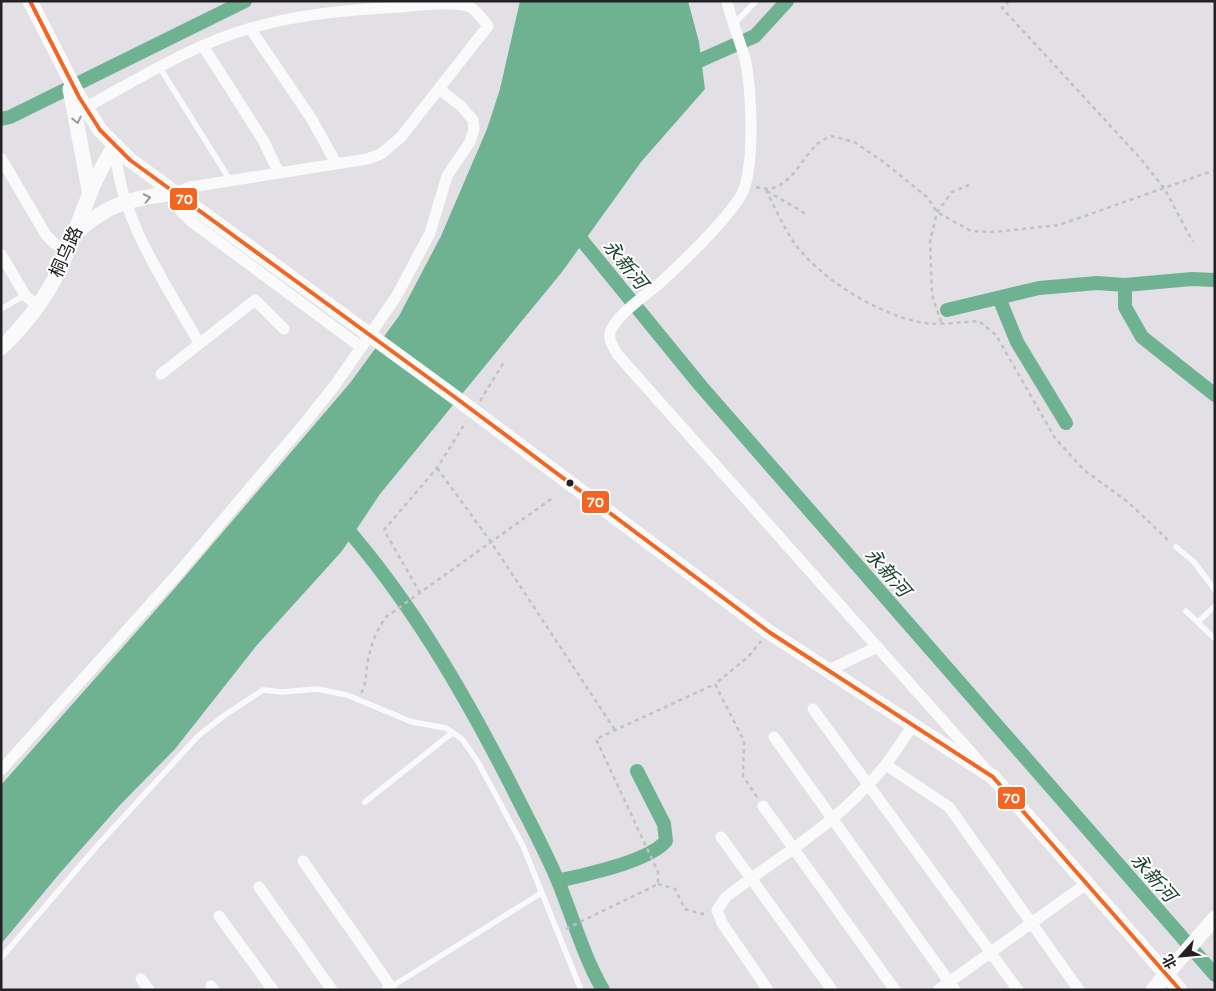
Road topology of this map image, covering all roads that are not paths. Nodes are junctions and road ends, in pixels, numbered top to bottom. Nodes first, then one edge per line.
1 (30, 1) edge
2 (726, 1) edge
3 (756, 1) edge
4 (250, 28) junction
5 (733, 28) junction
6 (203, 46) junction
7 (160, 68) junction
8 (66, 72) junction
9 (439, 89) junction
10 (82, 102) junction
11 (115, 146) junction
12 (1, 158) edge
13 (336, 163) junction
14 (278, 172) junction
15 (230, 180) junction
16 (175, 193) junction
17 (90, 194) junction
18 (126, 203) junction
19 (74, 235) junction
20 (68, 251) junction
21 (1, 254) edge
22 (26, 295) junction
23 (37, 306) junction
24 (1, 309) edge
25 (284, 329) dead end
26 (199, 344) junction
27 (361, 347) junction
28 (1, 348) edge
29 (161, 374) dead end
30 (1176, 547) road end
31 (1215, 590) edge
32 (1215, 606) edge
33 (1186, 611) dead end
34 (1198, 622) junction
35 (1214, 638) edge
36 (878, 647) junction
37 (829, 670) junction
38 (813, 709) dead end
39 (913, 725) junction
40 (452, 732) junction
41 (774, 737) dead end
42 (886, 765) junction
43 (1, 770) edge
44 (993, 777) junction
45 (869, 785) junction
46 (365, 802) dead end
47 (763, 806) road end
48 (832, 818) junction
49 (721, 837) dead end
50 (793, 848) junction
51 (303, 861) dead end
52 (750, 878) junction
53 (1086, 884) junction
54 (259, 888) dead end
55 (541, 893) junction
56 (219, 916) dead end
57 (1211, 922) edge
58 (1031, 923) junction
59 (991, 952) junction
60 (1, 958) edge
61 (1166, 974) junction
62 (141, 979) dead end
63 (952, 986) edge
64 (389, 988) edge
65 (149, 990) edge
66 (272, 990) edge
67 (332, 990) edge
68 (581, 990) edge
69 (768, 990) edge
70 (832, 990) edge
71 (895, 990) edge
72 (938, 990) edge
73 (1018, 990) edge
74 (1079, 990) edge
75 (1153, 990) edge
76 (1180, 990) edge

1 - 8 street
2 - 5 street
3 - 5 lane
4 - 6 street
4 - 9 street
4 - 13 street
5 - 36 street
6 - 7 street
6 - 14 street
7 - 10 street
7 - 15 lane
8 - 10 street
8 -> 17 street
9 - 13 street
9 - 27 street
10 - 11 street
11 - 16 street
11 - 17 street, 桐乌路
11 - 18 street
12 - 20 street
13 - 14 street
14 - 15 street
15 - 16 street
18 -> 16 street
16 - 27 street
16 - 37 street
17 - 19 street, 桐乌路
18 - 19 street
18 - 26 street
19 - 20 street, 桐乌路
20 - 23 street, 桐乌路
21 - 22 street
22 - 23 street
22 - 24 lane
23 - 28 street, 桐乌路
25 - 26 street
26 - 29 street
27 - 43 street
30 - 31 lane
32 - 34 lane
33 - 34 lane
34 - 35 lane
36 - 37 street
36 - 44 street
37 - 39 street
38 - 45 street
39 - 42 street
39 - 44 street
40 - 46 lane
40 - 55 lane
40 - 60 lane
41 - 48 street
42 - 45 street
42 - 58 street
44 - 53 street
45 - 48 street
45 - 59 street
47 - 50 street
48 - 50 street
48 - 63 street
49 - 52 street
50 - 52 street
50 - 71 street
51 - 64 street
52 - 69 street
52 - 70 street
53 - 58 street
53 - 61 street
54 - 67 street
55 - 64 lane
55 - 68 lane
56 - 66 street
57 - 61 street
58 - 59 street
58 - 74 street
59 - 63 street
59 - 73 street
61 - 75 street
61 - 76 street
62 - 65 street
63 - 72 street

